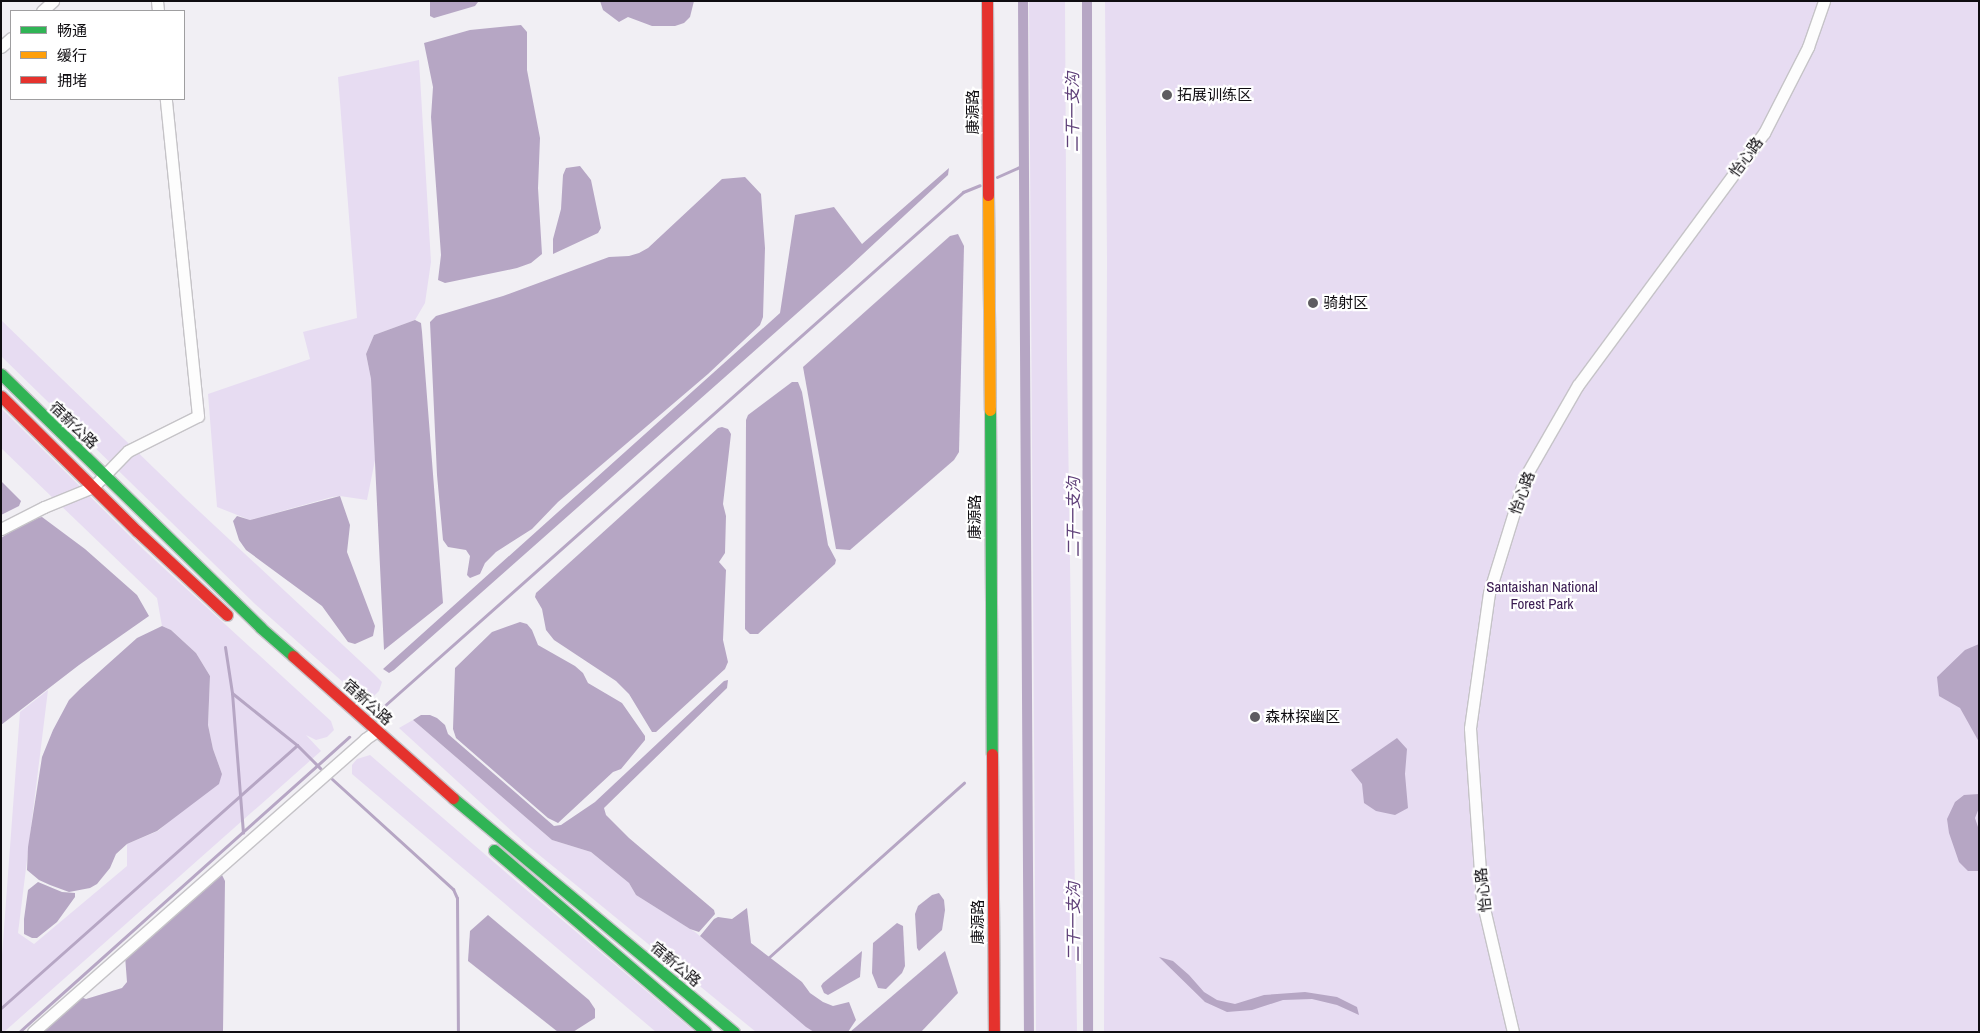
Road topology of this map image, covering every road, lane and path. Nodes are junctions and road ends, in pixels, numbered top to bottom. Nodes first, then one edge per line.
1 (53, 1) edge
2 (987, 1) edge
3 (1824, 1) edge
4 (43, 10) edge
5 (166, 100) edge
6 (1, 374) edge
7 (1, 396) edge
8 (104, 475) junction
9 (92, 487) junction
10 (1, 529) edge
11 (235, 622) dead end
12 (377, 731) junction
13 (485, 842) dead end
14 (33, 1032) edge
15 (706, 1032) edge
16 (734, 1032) edge
17 (994, 1032) edge
18 (1513, 1032) edge

1 - 4 street
2 - 17 main road, 康源路
3 - 18 street, 怡心路
5 - 8 street
6 - 8 main road, 宿新公路
7 - 9 main road, 宿新公路
8 - 9 street
8 - 12 main road, 宿新公路
9 - 10 street
9 - 11 main road, 宿新公路
12 - 14 street
12 - 16 main road, 宿新公路
13 - 15 main road

